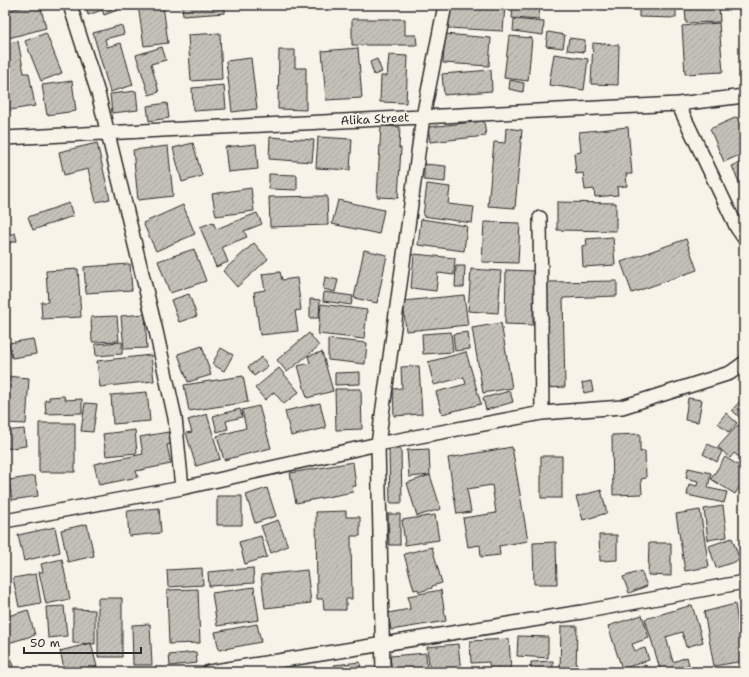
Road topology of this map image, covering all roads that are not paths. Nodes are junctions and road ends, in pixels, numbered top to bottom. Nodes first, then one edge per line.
1 (70, 5) edge
2 (445, 5) edge
3 (744, 96) edge
4 (678, 104) junction
5 (424, 117) junction
6 (108, 133) junction
7 (5, 138) edge
8 (540, 218) dead end
9 (744, 238) edge
10 (744, 363) edge
11 (542, 412) junction
12 (378, 444) junction
13 (182, 488) junction
14 (5, 521) edge
15 (744, 582) edge
16 (382, 645) junction
17 (209, 672) edge
18 (383, 672) edge

1 - 6 street
2 - 5 street
3 - 4 street, Alika Street
4 - 5 street, Alika Street
4 - 9 street
5 - 6 street, Alika Street
5 - 12 street
6 - 7 street, Alika Street
6 - 13 street
8 - 11 street
10 - 11 street
11 - 12 street
12 - 13 street
12 - 16 street
13 - 14 street
15 - 16 street
16 - 17 street
16 - 18 street

